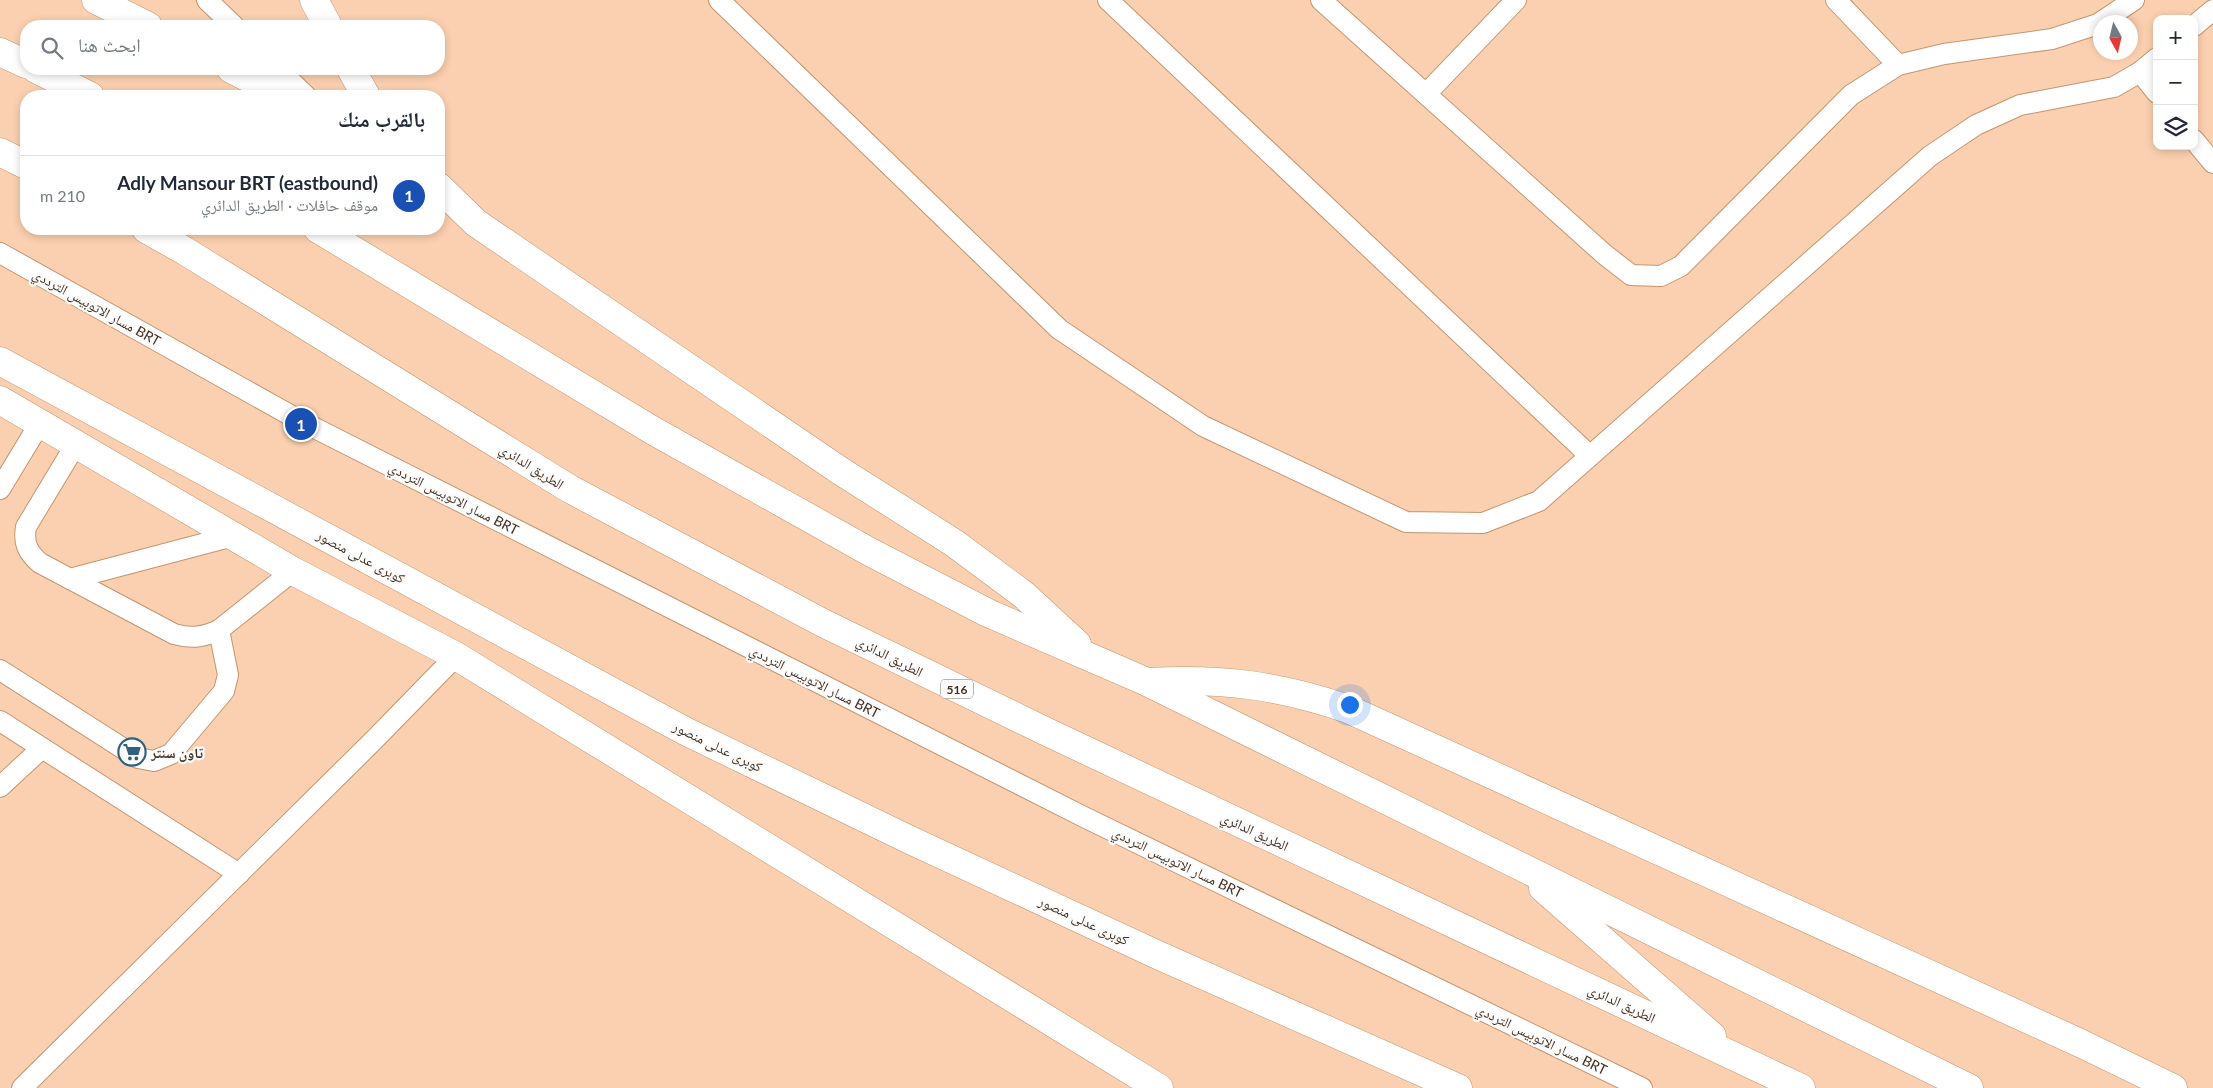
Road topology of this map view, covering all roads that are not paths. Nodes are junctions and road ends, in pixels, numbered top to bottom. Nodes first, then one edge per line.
1 (96, 0) edge
2 (207, 0) edge
3 (314, 0) edge
4 (719, 0) edge
5 (1108, 0) edge
6 (1321, 0) edge
7 (1516, 0) edge
8 (1836, 0) edge
9 (2134, 0) edge
10 (2213, 10) edge
11 (136, 20) edge
12 (228, 20) edge
13 (325, 20) edge
14 (2198, 23) edge
15 (0, 52) edge
16 (2155, 60) edge
17 (20, 61) edge
18 (1898, 65) junction
19 (2140, 72) junction
20 (48, 75) edge
21 (243, 75) edge
22 (284, 75) edge
23 (354, 75) edge
24 (2153, 88) edge
25 (78, 90) edge
26 (273, 90) edge
27 (300, 90) edge
28 (363, 90) edge
29 (1426, 94) junction
30 (2198, 145) edge
31 (0, 152) edge
32 (20, 162) edge
33 (2213, 163) edge
34 (445, 193) edge
35 (157, 235) edge
36 (328, 235) edge
37 (0, 253) edge
38 (0, 361) edge
39 (0, 400) edge
40 (40, 423) junction
41 (76, 444) junction
42 (1590, 456) junction
43 (0, 489) edge
44 (234, 536) junction
45 (293, 571) junction
46 (70, 579) junction
47 (219, 630) junction
48 (456, 656) junction
49 (1093, 658) junction
50 (0, 670) edge
51 (1147, 682) junction
52 (0, 721) edge
53 (42, 748) junction
54 (0, 787) edge
55 (1515, 864) junction
56 (239, 874) junction
57 (1736, 1057) junction
58 (22, 1088) edge
59 (1159, 1088) edge
60 (1458, 1088) edge
61 (1642, 1088) edge
62 (1801, 1088) edge
63 (1969, 1088) edge
64 (2173, 1088) edge

1 - 11 main road
2 - 12 lane
3 - 13 main road
4 - 42 lane
5 - 42 lane
6 - 29 lane
7 - 29 lane
8 - 18 lane
9 - 18 lane
10 - 14 lane
15 - 17 main road
16 - 19 lane
18 - 29 lane
19 - 24 lane
19 - 42 lane
20 - 25 main road
21 - 26 main road
22 - 27 lane
23 - 28 main road
30 - 33 lane
31 - 32 main road
34 - 49 main road
35 - 57 main road, الطريق الدائري / 516
36 - 49 main road
37 - 61 lane, مسار الاتوبيس الترددي BRT
38 - 60 main road, كوبرى عدلى منصور
39 - 40 main road
40 - 41 main road
40 - 43 lane
41 - 44 main road
41 - 46 lane
44 - 45 main road
44 - 46 lane
45 - 47 lane
45 - 48 main road
46 - 47 lane
47 - 50 lane
48 - 56 lane
48 - 59 main road
49 - 51 main road
51 - 55 main road
51 - 64 main road
52 - 53 lane
53 - 54 lane
53 - 56 lane
55 - 57 main road
55 - 63 main road
56 - 58 lane
57 - 62 main road, الطريق الدائري / 516

